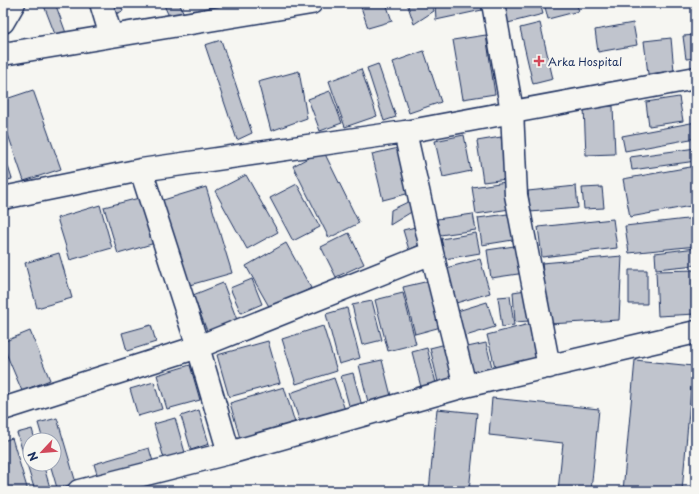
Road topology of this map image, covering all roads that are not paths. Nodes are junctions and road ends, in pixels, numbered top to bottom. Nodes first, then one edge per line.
1 (14, 3) edge
2 (101, 3) edge
3 (311, 3) edge
4 (492, 3) edge
5 (3, 22) edge
6 (111, 36) junction
7 (3, 54) edge
8 (696, 78) edge
9 (512, 111) junction
10 (405, 132) junction
11 (141, 170) junction
12 (3, 198) edge
13 (432, 254) junction
14 (696, 332) edge
15 (198, 347) junction
16 (549, 366) junction
17 (465, 386) junction
18 (3, 409) edge
19 (229, 453) junction
20 (79, 491) edge

1 - 5 street
2 - 6 street
3 - 6 street
4 - 9 street
6 - 7 street
8 - 9 street
9 - 10 street
9 - 16 street
10 - 11 street
10 - 13 street
11 - 12 street
11 - 15 street
13 - 15 street
13 - 17 street
14 - 16 street
15 - 18 street
15 - 19 street
16 - 17 street
17 - 19 street
19 - 20 street

